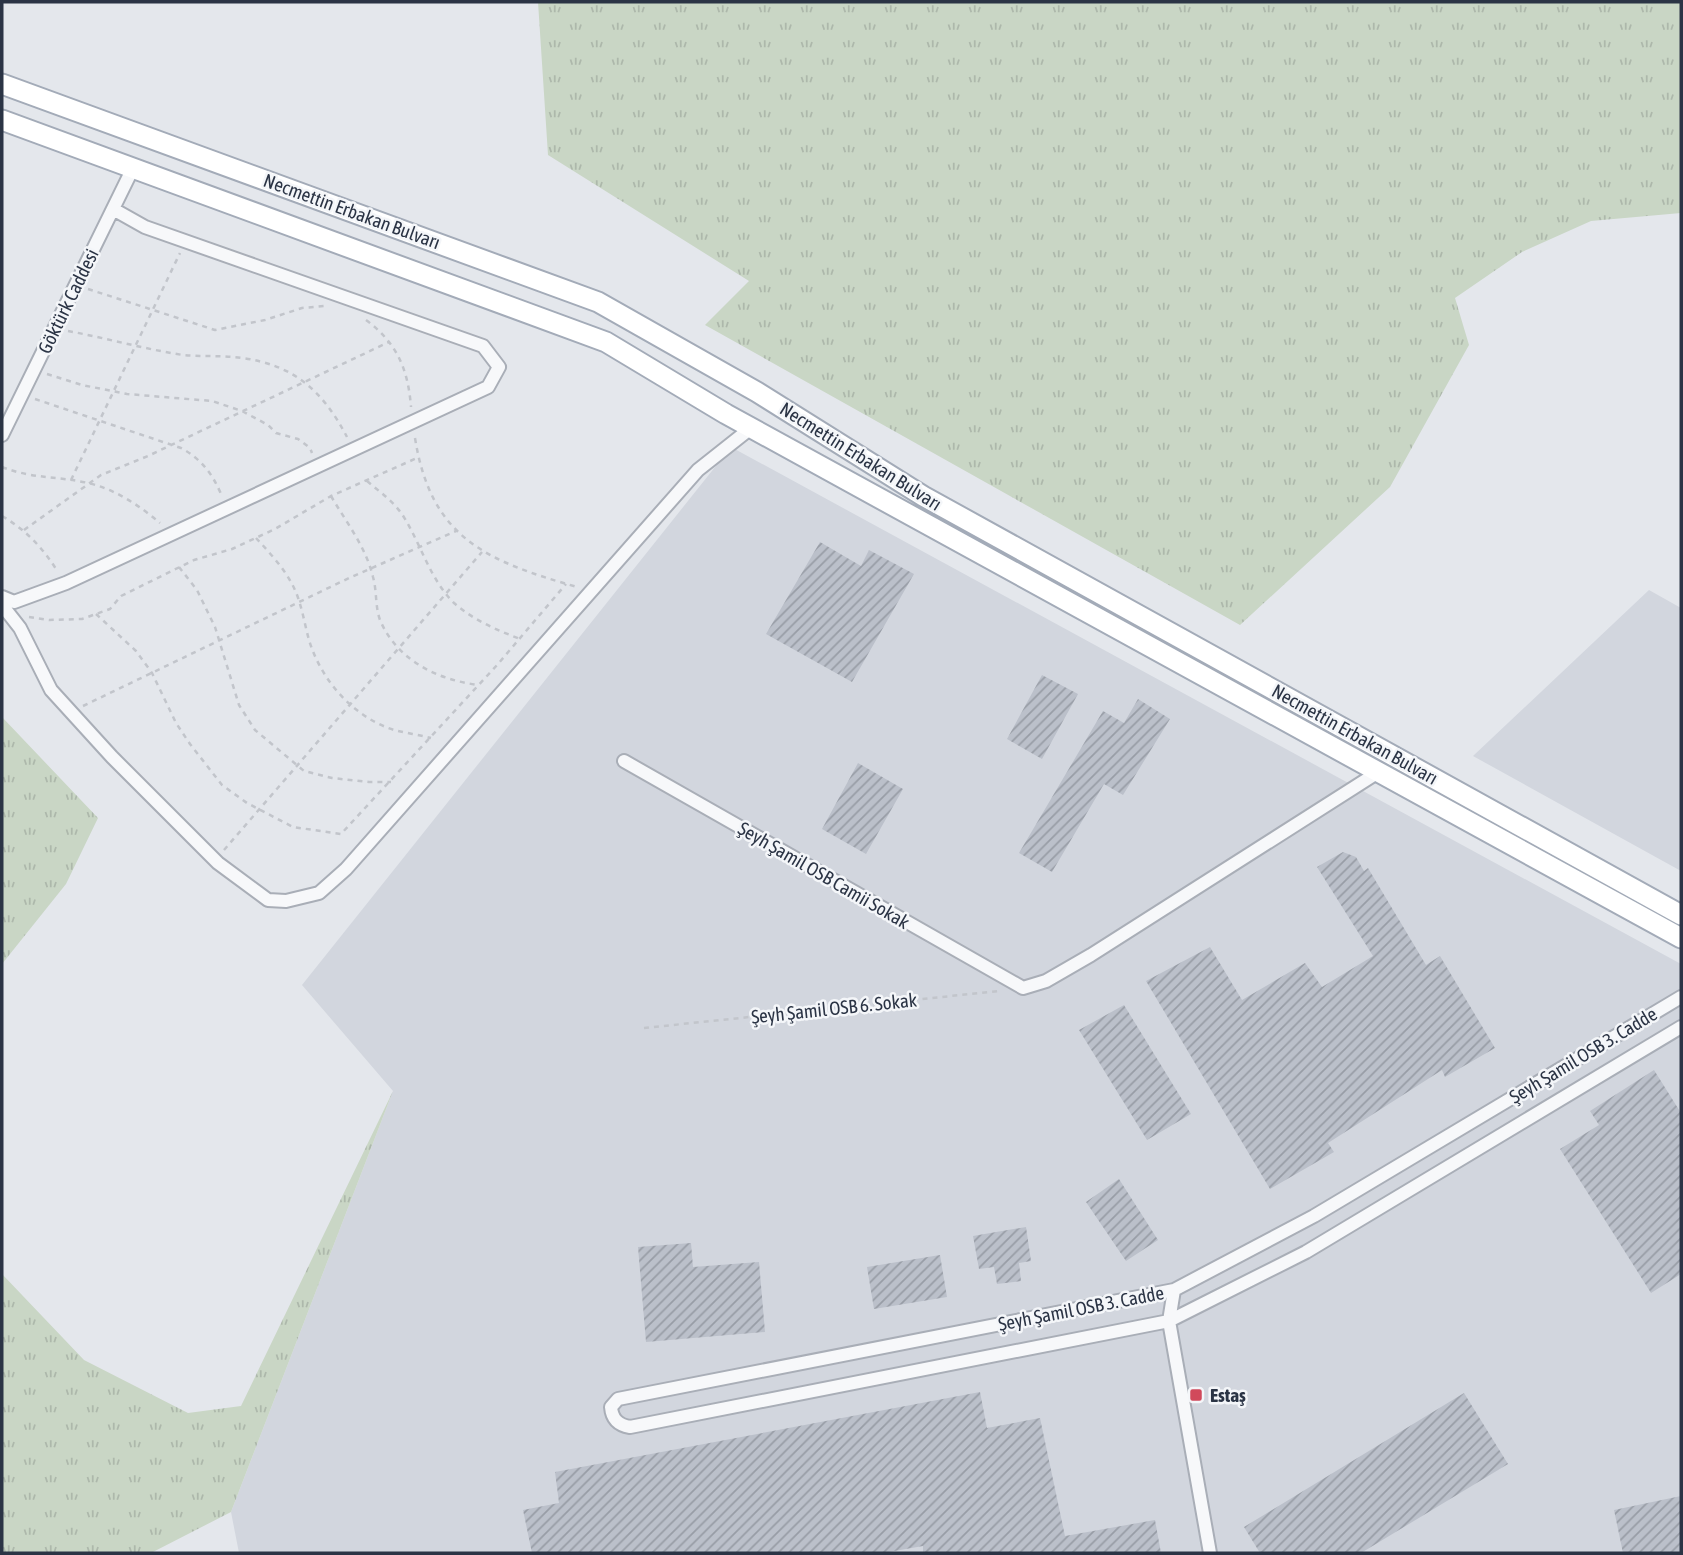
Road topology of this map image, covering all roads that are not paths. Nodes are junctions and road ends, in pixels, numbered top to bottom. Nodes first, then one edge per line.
1 (2, 84) edge
2 (2, 120) edge
3 (134, 168) junction
4 (113, 209) junction
5 (751, 428) junction
6 (2, 435) edge
7 (6, 602) edge
8 (624, 761) dead end
9 (1380, 771) junction
10 (1681, 915) edge
11 (1681, 938) edge
12 (1681, 997) edge
13 (1681, 1027) edge
14 (1174, 1290) junction
15 (1169, 1321) junction
16 (1210, 1553) edge

1 - 10 main road, Necmettin Erbakan Bulvarı
2 - 3 main road, Necmettin Erbakan Bulvarı
3 - 4 street, Göktürk Caddesi
3 - 5 main road, Necmettin Erbakan Bulvarı
4 - 6 street, Göktürk Caddesi
4 - 7 street
5 - 7 street
5 - 9 main road, Necmettin Erbakan Bulvarı
8 - 9 street, Şeyh Şamil OSB Camii Sokak
9 - 11 main road, Necmettin Erbakan Bulvarı
12 - 14 street, Şeyh Şamil OSB 3. Cadde
13 - 15 street
14 - 15 street
14 - 15 street, Şeyh Şamil OSB 3. Cadde
15 - 16 street

